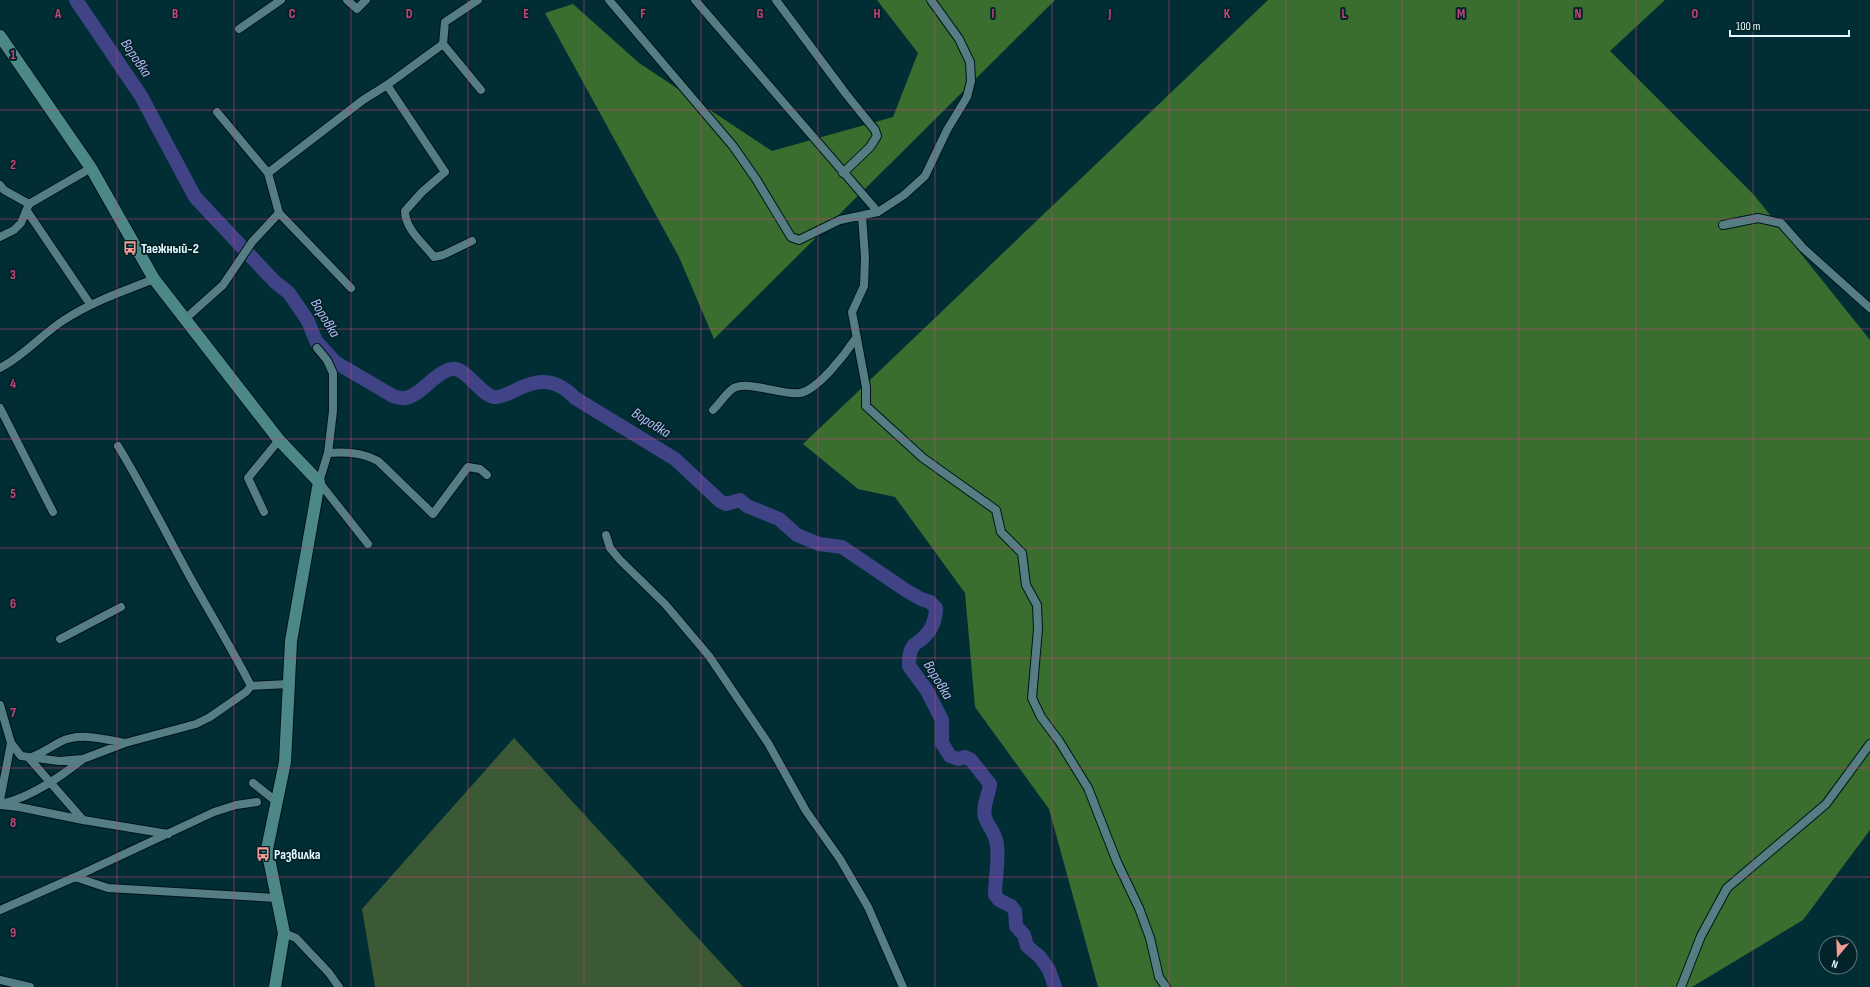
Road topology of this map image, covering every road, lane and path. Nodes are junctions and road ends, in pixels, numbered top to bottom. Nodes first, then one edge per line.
1 (281, 0) edge
2 (347, 0) edge
3 (366, 0) edge
4 (478, 0) edge
5 (610, 0) edge
6 (695, 0) edge
7 (776, 0) edge
8 (931, 0) edge
9 (239, 29) dead end
10 (0, 36) edge
11 (443, 44) junction
12 (387, 85) junction
13 (481, 90) dead end
14 (217, 112) dead end
15 (91, 168) junction
16 (268, 173) junction
17 (843, 173) junction
18 (0, 186) edge
19 (28, 207) junction
20 (878, 212) junction
21 (279, 213) junction
22 (862, 216) junction
23 (1723, 225) dead end
24 (0, 237) edge
25 (472, 241) dead end
26 (154, 279) junction
27 (351, 288) dead end
28 (90, 304) junction
29 (1870, 308) edge
30 (185, 320) junction
31 (856, 338) junction
32 (316, 348) dead end
33 (0, 368) edge
34 (0, 408) edge
35 (713, 410) dead end
36 (279, 440) junction
37 (118, 446) dead end
38 (328, 453) junction
39 (487, 475) dead end
40 (319, 482) junction
41 (53, 512) dead end
42 (264, 512) dead end
43 (606, 535) dead end
44 (368, 544) dead end
45 (121, 607) dead end
46 (60, 639) dead end
47 (288, 684) junction
48 (251, 686) junction
49 (0, 705) edge
50 (11, 743) junction
51 (125, 743) junction
52 (1870, 744) edge
53 (29, 758) junction
54 (83, 759) junction
55 (49, 782) junction
56 (253, 784) dead end
57 (0, 800) edge
58 (257, 802) dead end
59 (277, 802) junction
60 (0, 805) edge
61 (83, 820) junction
62 (168, 834) junction
63 (75, 877) junction
64 (276, 898) junction
65 (0, 910) edge
66 (284, 933) junction
67 (0, 980) edge
68 (30, 987) edge
69 (275, 987) edge
70 (339, 987) edge
71 (903, 987) edge
72 (1166, 987) edge
73 (1681, 987) edge

1 - 9 street
2 - 3 street
4 - 11 street
5 - 22 street
6 - 17 street
7 - 17 street
8 - 20 street
10 - 15 street
11 - 12 street
11 - 13 street
12 - 16 street
12 - 25 street
14 - 16 street
15 - 19 street
15 - 26 street
16 - 21 street
17 - 20 street
18 - 19 street
19 - 24 street
19 - 28 street
20 - 22 street
21 - 27 street
21 - 30 street
22 - 31 street
23 - 29 street
26 - 28 street
26 - 30 street
28 - 33 street
30 - 36 street
31 - 35 street
31 - 72 street
32 - 38 street
34 - 41 street
36 - 40 street
36 - 42 street
37 - 48 street
38 - 39 street
38 - 40 street
40 - 44 street
40 - 47 street
43 - 71 street
45 - 46 street
47 - 48 street
47 - 59 street
48 - 51 street
49 - 50 street
50 - 53 street
50 - 57 street
51 - 53 street
51 - 54 street
52 - 73 street
53 - 54 street
53 - 55 street
54 - 55 street
55 - 60 street
55 - 61 street
56 - 59 street
58 - 62 street
59 - 64 street
60 - 61 street
61 - 62 street
62 - 63 street
63 - 64 street
63 - 65 street
64 - 66 street
66 - 69 street
66 - 70 street
67 - 68 street

